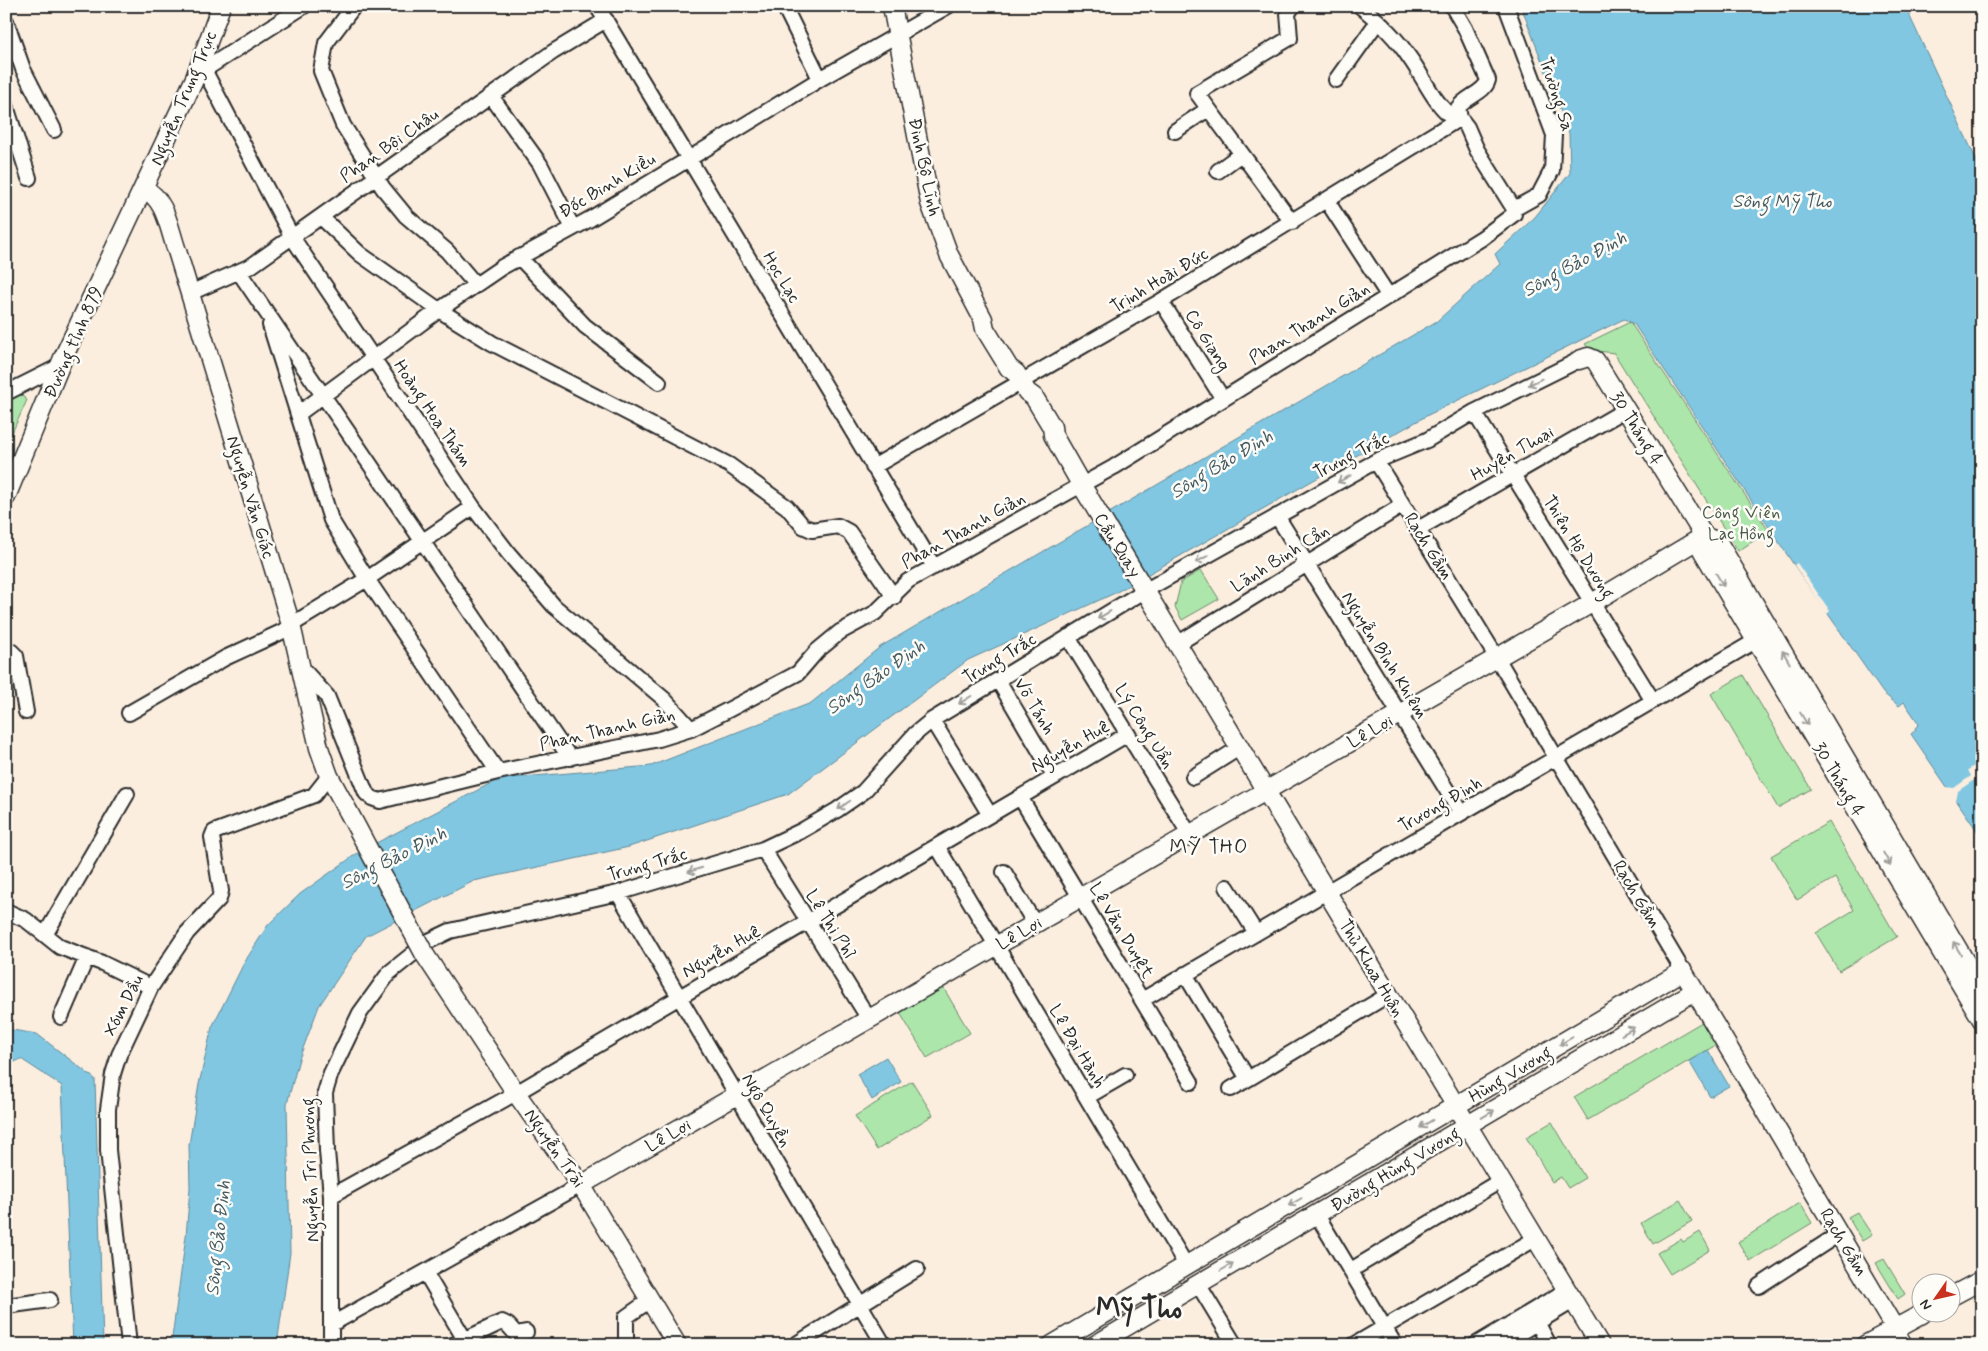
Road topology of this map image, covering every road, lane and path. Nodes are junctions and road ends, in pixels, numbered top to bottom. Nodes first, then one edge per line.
1 (221, 6) edge
2 (304, 6) edge
3 (354, 6) edge
4 (597, 6) edge
5 (784, 6) edge
6 (892, 6) edge
7 (948, 6) edge
8 (1293, 6) edge
9 (1360, 6) edge
10 (1452, 6) edge
11 (1506, 6) edge
12 (606, 20) junction
13 (6, 21) edge
14 (1378, 21) junction
15 (898, 34) junction
16 (202, 67) junction
17 (820, 79) junction
18 (1336, 80) dead end
19 (491, 96) junction
20 (6, 106) edge
21 (1208, 110) junction
22 (1458, 118) junction
23 (54, 130) dead end
24 (1175, 132) dead end
25 (1240, 154) junction
26 (688, 158) junction
27 (1218, 171) dead end
28 (30, 178) dead end
29 (377, 178) junction
30 (144, 189) junction
31 (1327, 201) junction
32 (1514, 209) junction
33 (321, 217) junction
34 (1292, 222) junction
35 (573, 228) junction
36 (292, 236) junction
37 (520, 257) junction
38 (239, 272) junction
39 (475, 284) junction
40 (190, 293) junction
41 (1388, 295) junction
42 (1161, 301) junction
43 (266, 310) junction
44 (439, 310) junction
45 (375, 359) junction
46 (1579, 360) joint
47 (60, 366) junction
48 (659, 382) dead end
49 (1022, 383) junction
50 (6, 393) edge
51 (324, 396) junction
52 (1223, 399) junction
53 (1625, 410) junction
54 (1474, 412) junction
55 (298, 414) junction
56 (1376, 461) junction
57 (873, 467) junction
58 (1512, 474) junction
59 (1086, 493) junction
60 (6, 497) edge
61 (1403, 505) junction
62 (473, 507) junction
63 (1277, 516) junction
64 (1418, 529) junction
65 (1704, 536) junction
66 (422, 542) junction
67 (1307, 564) junction
68 (934, 567) junction
69 (367, 579) junction
70 (1144, 587) junction
71 (894, 597) junction
72 (1592, 603) junction
73 (290, 626) junction
74 (1764, 636) junction
75 (1068, 637) junction
76 (1177, 644) junction
77 (6, 651) edge
78 (1497, 658) junction
79 (299, 664) junction
80 (998, 680) junction
81 (1653, 701) junction
82 (26, 712) dead end
83 (129, 713) dead end
84 (1400, 714) junction
85 (932, 720) junction
86 (691, 729) junction
87 (1128, 734) junction
88 (1238, 748) junction
89 (570, 758) junction
90 (1556, 758) junction
91 (498, 772) junction
92 (329, 776) junction
93 (1055, 777) junction
94 (1193, 777) dead end
95 (1264, 792) junction
96 (1856, 792) junction
97 (127, 794) dead end
98 (1020, 797) junction
99 (348, 811) joint
100 (1461, 813) junction
101 (990, 815) junction
102 (1190, 835) junction
103 (937, 846) junction
104 (763, 849) junction
105 (1004, 872) dead end
106 (1227, 887) dead end
107 (1326, 892) junction
108 (618, 893) junction
109 (1080, 898) junction
110 (6, 911) edge
111 (807, 922) junction
112 (1035, 924) junction
113 (1256, 933) junction
114 (45, 936) junction
115 (997, 945) junction
116 (427, 948) junction
117 (87, 957) junction
118 (1682, 971) junction
119 (1185, 974) junction
120 (151, 987) junction
121 (1982, 990) edge
122 (1695, 991) junction
123 (1388, 995) junction
124 (680, 997) junction
125 (1142, 1000) junction
126 (61, 1017) dead end
127 (869, 1019) junction
128 (1981, 1019) edge
129 (1536, 1058) junction
130 (1125, 1075) dead end
131 (1248, 1079) junction
132 (1548, 1079) junction
133 (1191, 1082) dead end
134 (1231, 1089) dead end
135 (516, 1093) junction
136 (738, 1096) junction
137 (1086, 1097) junction
138 (1456, 1106) junction
139 (1468, 1126) junction
140 (1338, 1177) junction
141 (1500, 1181) junction
142 (581, 1185) junction
143 (331, 1196) junction
144 (1349, 1196) junction
145 (1317, 1215) junction
146 (1839, 1234) junction
147 (1536, 1238) junction
148 (1186, 1265) junction
149 (917, 1269) dead end
150 (1351, 1270) junction
151 (426, 1272) junction
152 (1982, 1280) edge
153 (1198, 1284) junction
154 (1759, 1286) dead end
155 (1960, 1292) edge
156 (1570, 1296) junction
157 (50, 1300) dead end
158 (650, 1300) junction
159 (6, 1306) edge
160 (861, 1306) junction
161 (1910, 1321) edge
162 (1537, 1322) junction
163 (332, 1324) junction
164 (1385, 1327) junction
165 (1895, 1329) junction
166 (526, 1332) dead end
167 (462, 1343) edge
168 (129, 1345) edge
169 (331, 1345) edge
170 (626, 1345) edge
171 (677, 1345) edge
172 (796, 1345) edge
173 (884, 1345) edge
174 (1052, 1345) edge
175 (1095, 1345) edge
176 (1235, 1345) edge
177 (1354, 1345) edge
178 (1396, 1345) edge
179 (1475, 1345) edge
180 (1500, 1345) edge
181 (1549, 1345) edge
182 (1600, 1345) edge
183 (1865, 1345) edge
184 (1905, 1345) edge

1 - 16 main road, Nguyễn Trung Trực
2 - 16 street
3 - 29 street
4 - 12 street, Học Lạc
5 - 17 street
6 - 15 main road, Đinh Bộ Lĩnh
7 - 15 street, Đốc Binh Kiều
8 - 21 street
9 - 14 street
10 - 22 street
11 - 32 street, Trường Sa
12 - 19 street, Phan Bội Châu
12 - 26 street, Học Lạc
13 - 23 street
14 - 18 street
14 - 22 street
15 - 17 street, Đốc Binh Kiều
15 - 49 main road, Đinh Bộ Lĩnh
16 - 30 main road, Nguyễn Trung Trực
16 - 36 street, Hoàng Hoa Thám
17 - 26 street, Đốc Binh Kiều
19 - 29 street, Phan Bội Châu
19 - 35 street
20 - 28 street
21 - 24 street
21 - 25 street
22 - 31 street, Trịnh Hoài Đức
22 - 32 street
25 - 27 street
25 - 34 street
26 - 35 street, Đốc Binh Kiều
26 - 57 street, Học Lạc
29 - 33 street, Phan Bội Châu
29 - 39 street
30 - 40 main road, Nguyễn Văn Giác
30 - 47 main road, Đường tỉnh 879
31 - 34 street, Trịnh Hoài Đức
31 - 41 street
32 - 41 street, Phan Thanh Giản
33 - 36 street, Phan Bội Châu
33 - 44 street
34 - 42 street, Trịnh Hoài Đức
35 - 37 street, Đốc Binh Kiều
36 - 38 street, Phan Bội Châu
36 - 45 street, Hoàng Hoa Thám
37 - 39 street, Đốc Binh Kiều
37 - 48 street
38 - 40 street, Phan Bội Châu
38 - 43 street
39 - 44 street, Đốc Binh Kiều
40 - 73 main road, Nguyễn Văn Giác
41 - 52 street, Phan Thanh Giản
42 - 49 street, Trịnh Hoài Đức
42 - 52 street, Cô Giang
43 - 51 street
43 - 55 street
44 - 45 street, Đốc Binh Kiều
44 - 71 street
45 - 51 street, Đốc Binh Kiều
45 - 62 street, Hoàng Hoa Thám
46 - 53 main road, 30 Tháng 4
46 -> 54 street, Trưng Trắc
47 - 50 street
47 - 60 main road, Đường tỉnh 879
49 - 57 street, Trịnh Hoài Đức
49 - 59 main road, Đinh Bộ Lĩnh
51 - 55 street, Đốc Binh Kiều
51 - 66 street
52 - 59 street, Phan Thanh Giản
53 - 58 street, Huyện Thoại
53 - 65 main road, 30 Tháng 4
54 - 56 street, Trưng Trắc
54 - 58 street, Thiên Hộ Dương
55 - 69 street
56 - 61 street, Rạch Gầm
56 -> 63 street, Trưng Trắc
57 - 68 street, Học Lạc
58 - 64 street, Huyện Thoại
58 - 72 street, Thiên Hộ Dương
59 - 68 street, Phan Thanh Giản
59 - 70 main road, Cầu Quay
61 - 64 street, Rạch Gầm
61 - 67 street, Lãnh Binh Cẩn
62 - 66 street
62 - 86 street, Hoàng Hoa Thám
63 - 67 street, Nguyễn Bỉnh Khiêm
63 -> 70 street, Trưng Trắc
64 - 78 street, Rạch Gầm
65 - 72 main road, Lê Lợi
65 - 74 main road, 30 Tháng 4
66 - 69 street
66 - 89 street
67 - 76 street, Lãnh Binh Cẩn
67 - 84 street, Nguyễn Bỉnh Khiêm
68 - 71 street, Phan Thanh Giản
69 - 73 street
69 - 91 street
70 -> 75 street, Trưng Trắc
70 - 76 main road, Thủ Khoa Huân
71 - 86 street, Phan Thanh Giản
72 - 78 main road, Lê Lợi
72 - 81 street, Thiên Hộ Dương
73 - 79 main road, Nguyễn Văn Giác
73 - 83 street
74 - 81 street, Trương Định
74 - 96 main road, 30 Tháng 4
75 - 80 street, Trưng Trắc
75 - 87 street, Lý Công Uẩn
76 - 88 main road, Thủ Khoa Huân
77 - 82 street
78 - 84 main road, Lê Lợi
78 - 90 street, Rạch Gầm
79 - 91 street, Phan Thanh Giản
79 - 92 main road, Nguyễn Văn Giác
80 -> 85 street, Trưng Trắc
80 - 93 street, Võ Tánh
81 - 90 street, Trương Định
84 - 95 main road, Lê Lợi
84 - 100 street, Nguyễn Bỉnh Khiêm
85 - 101 street
85 -> 104 street, Trưng Trắc
86 - 89 street, Phan Thanh Giản
87 - 93 street, Nguyễn Huệ
87 - 102 street, Lý Công Uẩn
88 - 94 street
88 - 95 main road, Thủ Khoa Huân
89 - 91 street, Phan Thanh Giản
90 - 100 street, Trương Định
90 - 118 street, Rạch Gầm
92 - 99 main road, Nguyễn Văn Giác
92 - 120 street, Xóm Dầu
93 - 98 street, Nguyễn Huệ
95 - 102 main road, Lê Lợi
95 - 107 main road, Thủ Khoa Huân
121 -> 96 main road, 30 Tháng 4
96 -> 128 main road, 30 Tháng 4
97 - 114 street
98 - 101 street, Nguyễn Huệ
98 - 109 street, Lê Văn Duyệt
99 - 116 main road, Nguyễn Trãi, bridge
100 - 107 street, Trương Định
101 - 103 street, Nguyễn Huệ
102 - 109 main road, Lê Lợi
103 - 111 street, Nguyễn Huệ
103 - 115 street, Lê Đại Hành
104 -> 108 street, Trưng Trắc
104 - 111 street, Lê Thị Phỉ
105 - 112 street
106 - 113 street
107 - 113 street, Trương Định
107 - 123 main road, Thủ Khoa Huân
108 - 116 street, Trưng Trắc
108 - 124 street, Ngô Quyền
109 - 112 main road, Lê Lợi
109 - 125 street, Lê Văn Duyệt
110 - 114 street
111 - 124 street, Nguyễn Huệ
111 - 127 street, Lê Thị Phỉ
112 - 115 main road, Lê Lợi
113 - 119 street, Trương Định
114 - 117 street
115 - 127 main road, Lê Lợi
115 - 137 street, Lê Đại Hành
116 - 135 main road, Nguyễn Trãi
116 - 143 street, Nguyễn Tri Phương
117 - 120 street
117 - 126 street
118 - 122 main road, Rạch Gầm
118 -> 129 main road, Hùng Vương
119 - 125 street, Trương Định
119 - 131 street
120 - 168 street, Xóm Dầu
132 -> 122 main road, Đường Hùng Vương
122 - 146 main road, Rạch Gầm
123 - 131 street
123 - 138 main road, Thủ Khoa Huân
124 - 135 street, Nguyễn Huệ
124 - 136 street, Ngô Quyền
125 - 133 street, Lê Văn Duyệt
127 - 136 main road, Lê Lợi
129 - 132 main road
129 - 138 main road, Hùng Vương
130 - 137 street
131 - 134 street
139 -> 132 main road, Đường Hùng Vương
135 - 142 main road, Nguyễn Trãi
135 - 143 street, Nguyễn Huệ
136 - 142 main road, Lê Lợi
136 - 160 street, Ngô Quyền
137 - 148 street, Lê Đại Hành
138 - 139 main road, Thủ Khoa Huân
138 -> 140 main road, Hùng Vương
139 - 141 main road, Thủ Khoa Huân
139 - 144 main road, Đường Hùng Vương
140 - 144 main road
140 -> 148 main road, Đường Hùng Vương
141 - 147 main road, Thủ Khoa Huân
141 - 150 street
142 - 151 street, Lê Lợi
142 - 158 main road, Nguyễn Trãi
143 - 163 street, Nguyễn Tri Phương
144 - 145 main road, Đường Hùng Vương
145 - 150 street
153 -> 145 main road, Đường Hùng Vương
146 - 154 street
146 - 165 main road, Rạch Gầm
147 - 156 main road, Thủ Khoa Huân
147 - 164 street
148 - 153 main road
148 - 174 main road, Đường Hùng Vương
149 - 160 street
150 - 164 street
151 - 163 street, Lê Lợi
151 - 167 street
152 - 155 main road
153 - 175 main road, Đường Hùng Vương
153 - 176 street
156 - 162 street
156 - 179 street
156 - 182 main road, Thủ Khoa Huân
157 - 159 street
158 - 170 street
158 - 171 main road, Nguyễn Trãi
160 - 172 street
160 - 173 street, Ngô Quyền
161 - 165 main road
162 - 180 street
162 - 181 street
163 - 169 street, Nguyễn Tri Phương
164 - 177 street
164 - 178 street
165 - 183 main road
165 - 184 street
166 - 167 street

